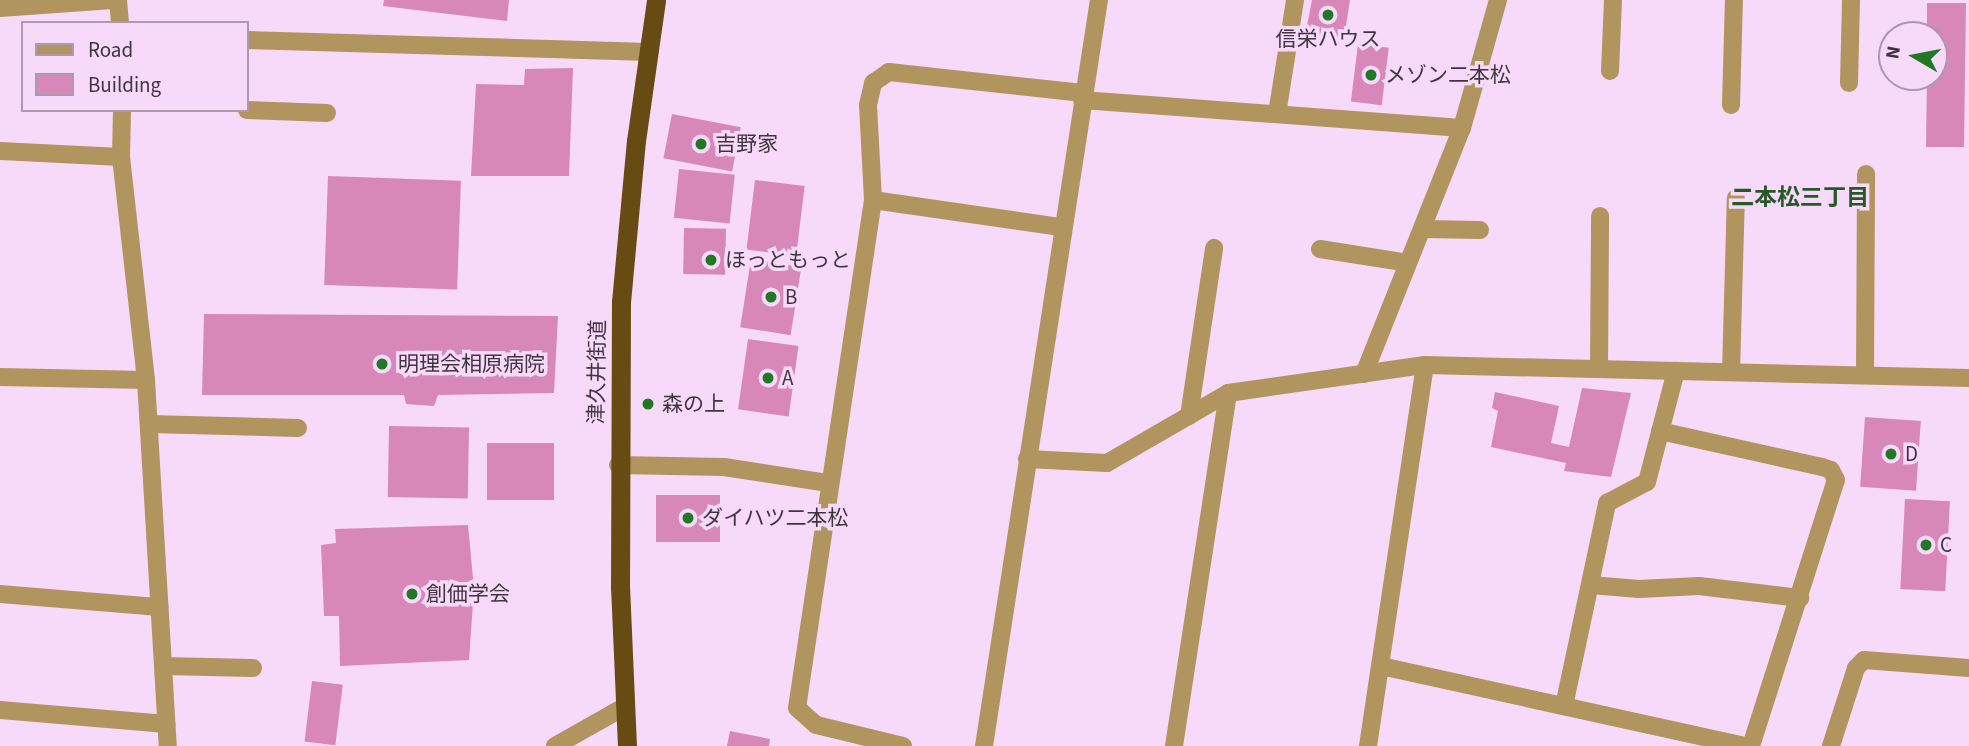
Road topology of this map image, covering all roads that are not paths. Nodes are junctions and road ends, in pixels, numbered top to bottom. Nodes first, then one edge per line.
1 (116, 0) edge
2 (656, 0) edge
3 (1099, 0) edge
4 (1295, 0) edge
5 (1498, 0) edge
6 (1613, 0) edge
7 (1734, 0) edge
8 (1851, 0) edge
9 (0, 8) edge
10 (120, 21) edge
11 (248, 40) edge
12 (649, 52) junction
13 (1610, 71) dead end
14 (1849, 83) dead end
15 (1082, 96) junction
16 (1731, 105) dead end
17 (248, 110) edge
18 (122, 112) edge
19 (327, 113) dead end
20 (1276, 114) junction
21 (1462, 128) junction
22 (0, 151) edge
23 (121, 157) junction
24 (1866, 174) dead end
25 (1736, 198) dead end
26 (873, 200) junction
27 (1600, 215) dead end
28 (1061, 227) junction
29 (1422, 229) junction
30 (1480, 230) dead end
31 (1214, 248) dead end
32 (1320, 249) dead end
33 (1408, 263) junction
34 (1425, 365) junction
35 (1599, 369) junction
36 (1676, 371) junction
37 (1731, 372) junction
38 (1364, 374) junction
39 (1865, 375) junction
40 (0, 377) edge
41 (1969, 378) edge
42 (146, 380) junction
43 (1228, 393) junction
44 (1189, 416) junction
45 (149, 425) junction
46 (298, 428) dead end
47 (1660, 431) junction
48 (1027, 459) junction
49 (618, 464) junction
50 (829, 483) junction
51 (1591, 585) junction
52 (0, 594) edge
53 (1800, 598) junction
54 (159, 607) junction
55 (164, 666) junction
56 (1381, 666) junction
57 (253, 668) dead end
58 (1969, 668) edge
59 (1564, 706) junction
60 (624, 707) junction
61 (0, 710) edge
62 (166, 724) junction
63 (168, 746) edge
64 (555, 746) edge
65 (627, 746) edge
66 (903, 746) edge
67 (984, 746) edge
68 (1174, 746) edge
69 (1368, 746) edge
70 (1746, 746) edge
71 (1751, 746) edge
72 (1831, 746) edge

1 - 9 street
1 - 10 street
2 - 12 highway, 津久井街道
3 - 15 street
4 - 20 street
5 - 21 street
6 - 13 street
7 - 16 street
8 - 14 street
11 - 12 street
12 - 49 highway, 津久井街道
15 - 20 street
15 - 26 street
15 - 28 street
17 - 19 street
18 - 23 street
20 - 21 street
21 - 29 street
22 - 23 street
23 - 42 street
24 - 39 street
25 - 37 street
26 - 28 street
26 - 50 street
27 - 35 street
28 - 48 street
29 - 30 street
29 - 33 street
31 - 44 street
32 - 33 street
33 - 38 street
34 - 35 street
34 - 38 street
34 - 56 street
35 - 36 street
36 - 37 street
36 - 47 street
37 - 39 street
38 - 43 street
39 - 41 street
40 - 42 street
42 - 45 street
43 - 44 street
43 - 68 street
44 - 48 street
45 - 46 street
45 - 54 street
47 - 51 street
47 - 53 street
48 - 67 street
49 - 50 street
49 - 60 highway, 津久井街道
50 - 66 street
51 - 53 street
51 - 59 street
52 - 54 street
53 - 71 street
54 - 55 street
55 - 57 street
55 - 62 street
56 - 59 street
56 - 69 street
58 - 72 street
59 - 70 street
60 - 64 street
60 - 65 highway, 津久井街道
61 - 62 street
62 - 63 street

